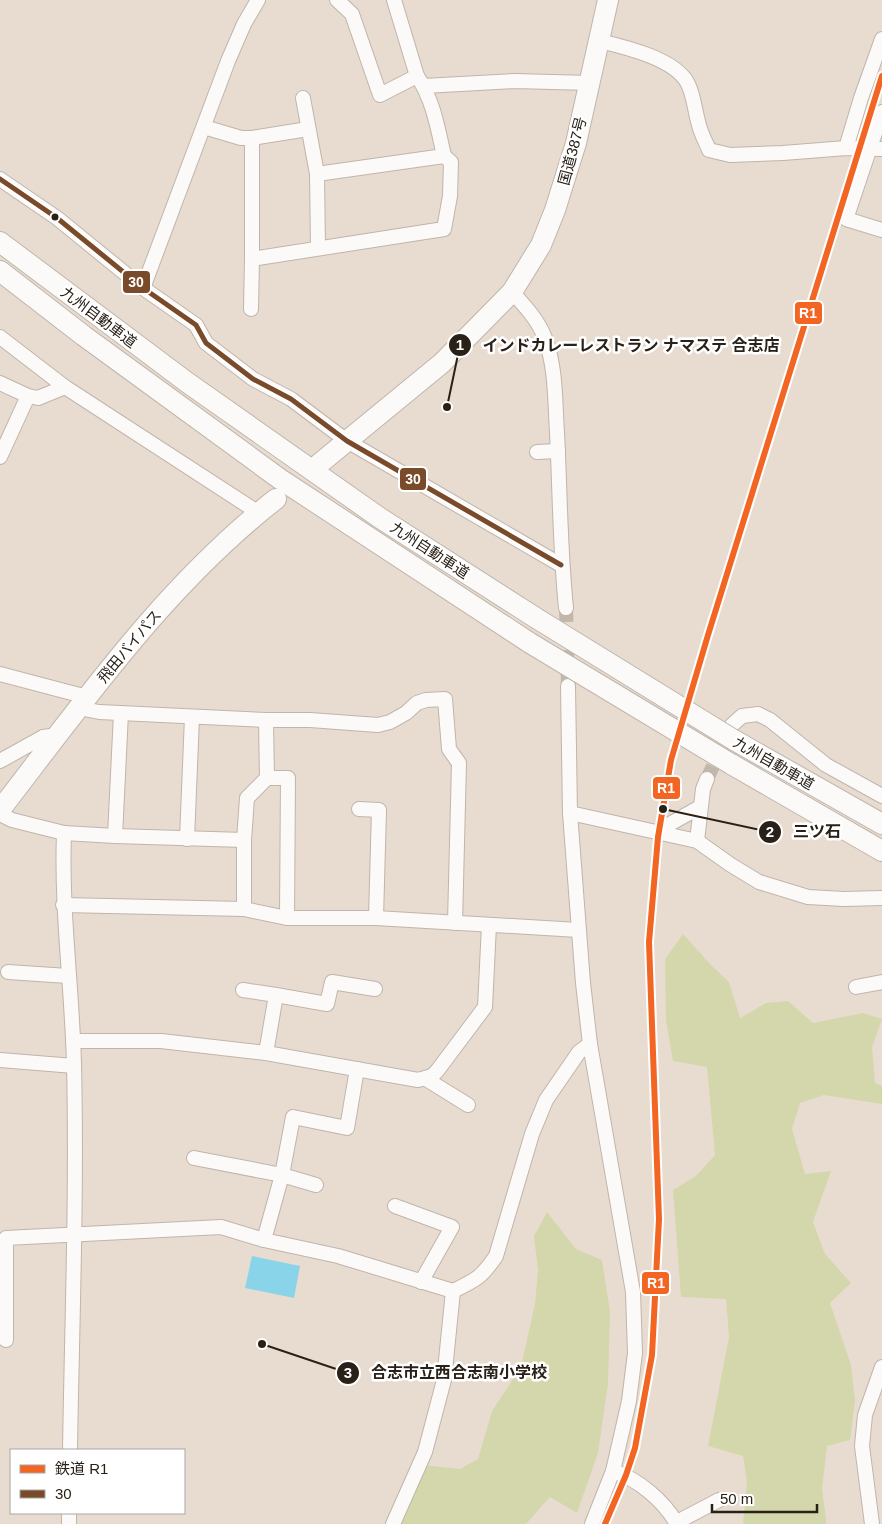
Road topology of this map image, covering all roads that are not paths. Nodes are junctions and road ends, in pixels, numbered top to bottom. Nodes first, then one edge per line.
1 (258, 0) edge
2 (337, 0) edge
3 (394, 0) edge
4 (608, 0) edge
5 (882, 39) edge
6 (600, 41) junction
7 (420, 81) junction
8 (590, 83) junction
9 (303, 98) dead end
10 (882, 112) edge
11 (204, 127) junction
12 (308, 129) junction
13 (252, 138) junction
14 (846, 148) junction
15 (876, 149) edge
16 (444, 156) junction
17 (317, 174) junction
18 (0, 179) edge
19 (882, 230) edge
20 (0, 242) edge
21 (318, 248) junction
22 (252, 259) junction
23 (0, 271) edge
24 (143, 288) junction
25 (512, 292) junction
26 (251, 309) dead end
27 (0, 337) edge
28 (0, 383) edge
29 (65, 387) junction
30 (28, 396) junction
31 (347, 441) junction
32 (558, 451) junction
33 (537, 452) dead end
34 (0, 457) edge
35 (320, 464) dead end
36 (276, 499) dead end
37 (258, 513) junction
38 (561, 566) junction
39 (566, 608) tunnel mouth
40 (0, 674) edge
41 (568, 686) tunnel mouth
42 (83, 702) junction
43 (120, 713) junction
44 (192, 717) junction
45 (266, 720) junction
46 (733, 733) junction
47 (58, 736) junction
48 (0, 760) edge
49 (267, 778) junction
50 (707, 779) tunnel mouth
51 (882, 796) edge
52 (700, 807) junction
53 (359, 809) dead end
54 (0, 810) edge
55 (570, 812) junction
56 (0, 814) edge
57 (882, 824) edge
58 (667, 829) junction
59 (64, 833) junction
60 (115, 836) junction
61 (187, 839) junction
62 (244, 840) junction
63 (693, 840) junction
64 (882, 851) edge
65 (882, 898) edge
66 (64, 905) junction
67 (244, 909) junction
68 (287, 918) junction
69 (376, 918) junction
70 (455, 923) junction
71 (489, 925) junction
72 (578, 930) junction
73 (8, 972) dead end
74 (68, 976) junction
75 (882, 982) edge
76 (856, 987) dead end
77 (375, 989) dead end
78 (243, 990) dead end
79 (276, 995) junction
80 (73, 1041) junction
81 (590, 1044) junction
82 (266, 1053) junction
83 (0, 1060) edge
84 (74, 1066) junction
85 (356, 1069) junction
86 (426, 1079) junction
87 (468, 1105) dead end
88 (194, 1158) dead end
89 (282, 1175) junction
90 (316, 1185) dead end
91 (395, 1206) dead end
92 (73, 1235) junction
93 (3, 1238) edge
94 (264, 1240) junction
95 (421, 1282) junction
96 (453, 1291) junction
97 (6, 1340) dead end
98 (882, 1367) edge
99 (70, 1449) edge
100 (613, 1471) junction
101 (719, 1500) dead end
102 (677, 1523) edge
103 (393, 1524) edge
104 (592, 1524) edge
105 (872, 1524) edge

1 - 11 street
2 - 7 street
3 - 7 street
4 - 6 highway, 国道387号
5 - 14 street
6 - 8 highway, 国道387号
6 - 14 street
7 - 8 street
7 - 16 street
8 - 25 highway, 国道387号
9 - 12 street
10 - 15 street
11 - 13 street
11 - 24 street
12 - 13 street
12 - 17 street
13 - 22 street
14 - 15 street
15 - 19 street
16 - 17 street
16 - 21 street
17 - 21 street
18 - 24 street
20 - 46 highway, 九州自動車道, bridge
21 - 22 street
22 - 26 street
23 - 64 highway, 九州自動車道, bridge
24 - 31 street
25 - 31 highway
25 - 32 street
27 - 29 street
28 - 30 street
29 - 30 street
29 - 37 street
30 - 34 street
31 - 35 highway
31 - 38 street
32 - 33 street
32 - 38 street
36 - 37 highway, 飛田バイパス
37 - 42 highway, 飛田バイパス
38 - 39 street
40 - 42 street
41 - 55 street
42 - 43 street
42 - 47 highway, 飛田バイパス
43 - 44 street
43 - 60 street
44 - 45 street
44 - 61 street
45 - 49 street
45 - 70 street
46 - 51 street
46 - 57 highway, 九州自動車道
47 - 48 street
47 - 54 highway, 飛田バイパス
49 - 62 street
49 - 68 street
50 - 52 street
52 - 58 street
52 - 63 street
53 - 69 street
55 - 58 street
55 - 72 street
56 - 59 street
58 - 63 street
59 - 60 street
59 - 66 street
60 - 61 street
61 - 62 street
62 - 67 street
63 - 65 street
66 - 67 street
66 - 74 street
67 - 68 street
68 - 69 street
69 - 70 street
70 - 71 street
71 - 72 street
71 - 86 street
72 - 81 street
73 - 74 street
74 - 80 street
75 - 76 street
77 - 79 street
78 - 79 street
79 - 82 street
80 - 82 street
80 - 84 street
81 - 96 street
81 - 100 street
82 - 85 street
83 - 84 street
84 - 92 street
85 - 86 street
85 - 89 street
86 - 87 street
88 - 89 street
89 - 90 street
89 - 94 street
91 - 95 street
92 - 93 street
92 - 94 street
92 - 99 street
93 - 97 street
94 - 95 street
95 - 96 street
96 - 103 street
98 - 105 street
100 - 102 street
100 - 104 street
101 - 102 street

